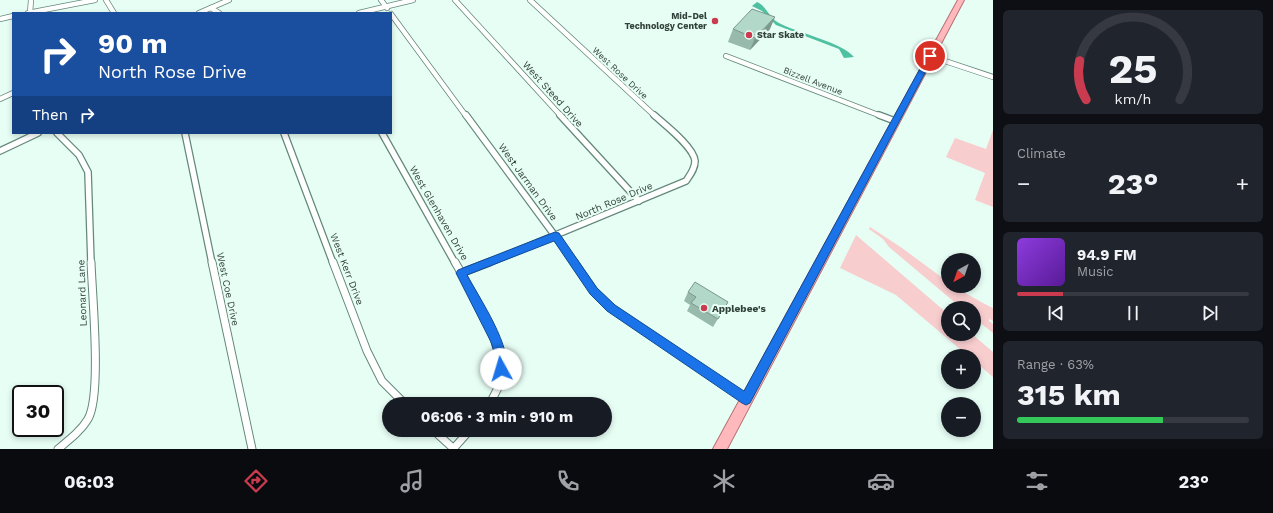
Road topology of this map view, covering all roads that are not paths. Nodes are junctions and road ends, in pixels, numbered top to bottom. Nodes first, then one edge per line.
1 (31, 0) edge
2 (95, 0) edge
3 (106, 0) edge
4 (229, 0) edge
5 (381, 0) edge
6 (413, 0) edge
7 (455, 0) edge
8 (530, 0) edge
9 (961, 0) edge
10 (386, 6) junction
11 (211, 8) junction
12 (29, 12) edge
13 (34, 12) edge
14 (113, 12) edge
15 (201, 12) edge
16 (217, 12) edge
17 (363, 12) edge
18 (390, 12) edge
19 (392, 14) edge
20 (12, 16) edge
21 (0, 19) edge
22 (726, 56) dead end
23 (930, 56) junction
24 (993, 77) edge
25 (12, 93) edge
26 (0, 99) edge
27 (895, 121) junction
28 (36, 134) edge
29 (58, 134) edge
30 (185, 134) edge
31 (284, 134) edge
32 (383, 134) edge
33 (0, 151) edge
34 (696, 161) joint
35 (638, 201) junction
36 (555, 236) junction
37 (461, 273) junction
38 (398, 397) edge
39 (494, 397) edge
40 (746, 399) junction
41 (441, 437) edge
42 (464, 437) edge
43 (58, 449) edge
44 (252, 449) edge
45 (453, 449) edge
46 (720, 449) edge

1 - 12 street
2 - 13 street
3 - 14 street
4 - 11 street
5 - 10 street, West Jarman Drive
6 - 10 street
7 - 35 street, West Steed Drive
8 - 34 street, West Rose Drive
9 - 23 main road
10 - 17 street
10 - 18 street, West Jarman Drive
11 - 15 street
11 - 16 street
19 - 36 street, West Jarman Drive
20 - 21 street
22 - 27 street, Bizzell Avenue
23 - 24 street
23 - 27 main road
25 - 26 street
27 - 40 main road
28 - 33 street
29 - 43 street, Leonard Lane
30 - 44 street, West Coe Drive
31 - 38 street, West Kerr Drive
32 - 37 street, West Glenhaven Drive
34 - 35 street, North Rose Drive
35 - 36 street, North Rose Drive
36 - 37 street, North Rose Drive
36 - 40 street, West Jarman Drive
37 - 39 street, West Glenhaven Drive
40 - 46 main road
41 - 45 street
42 - 45 street

